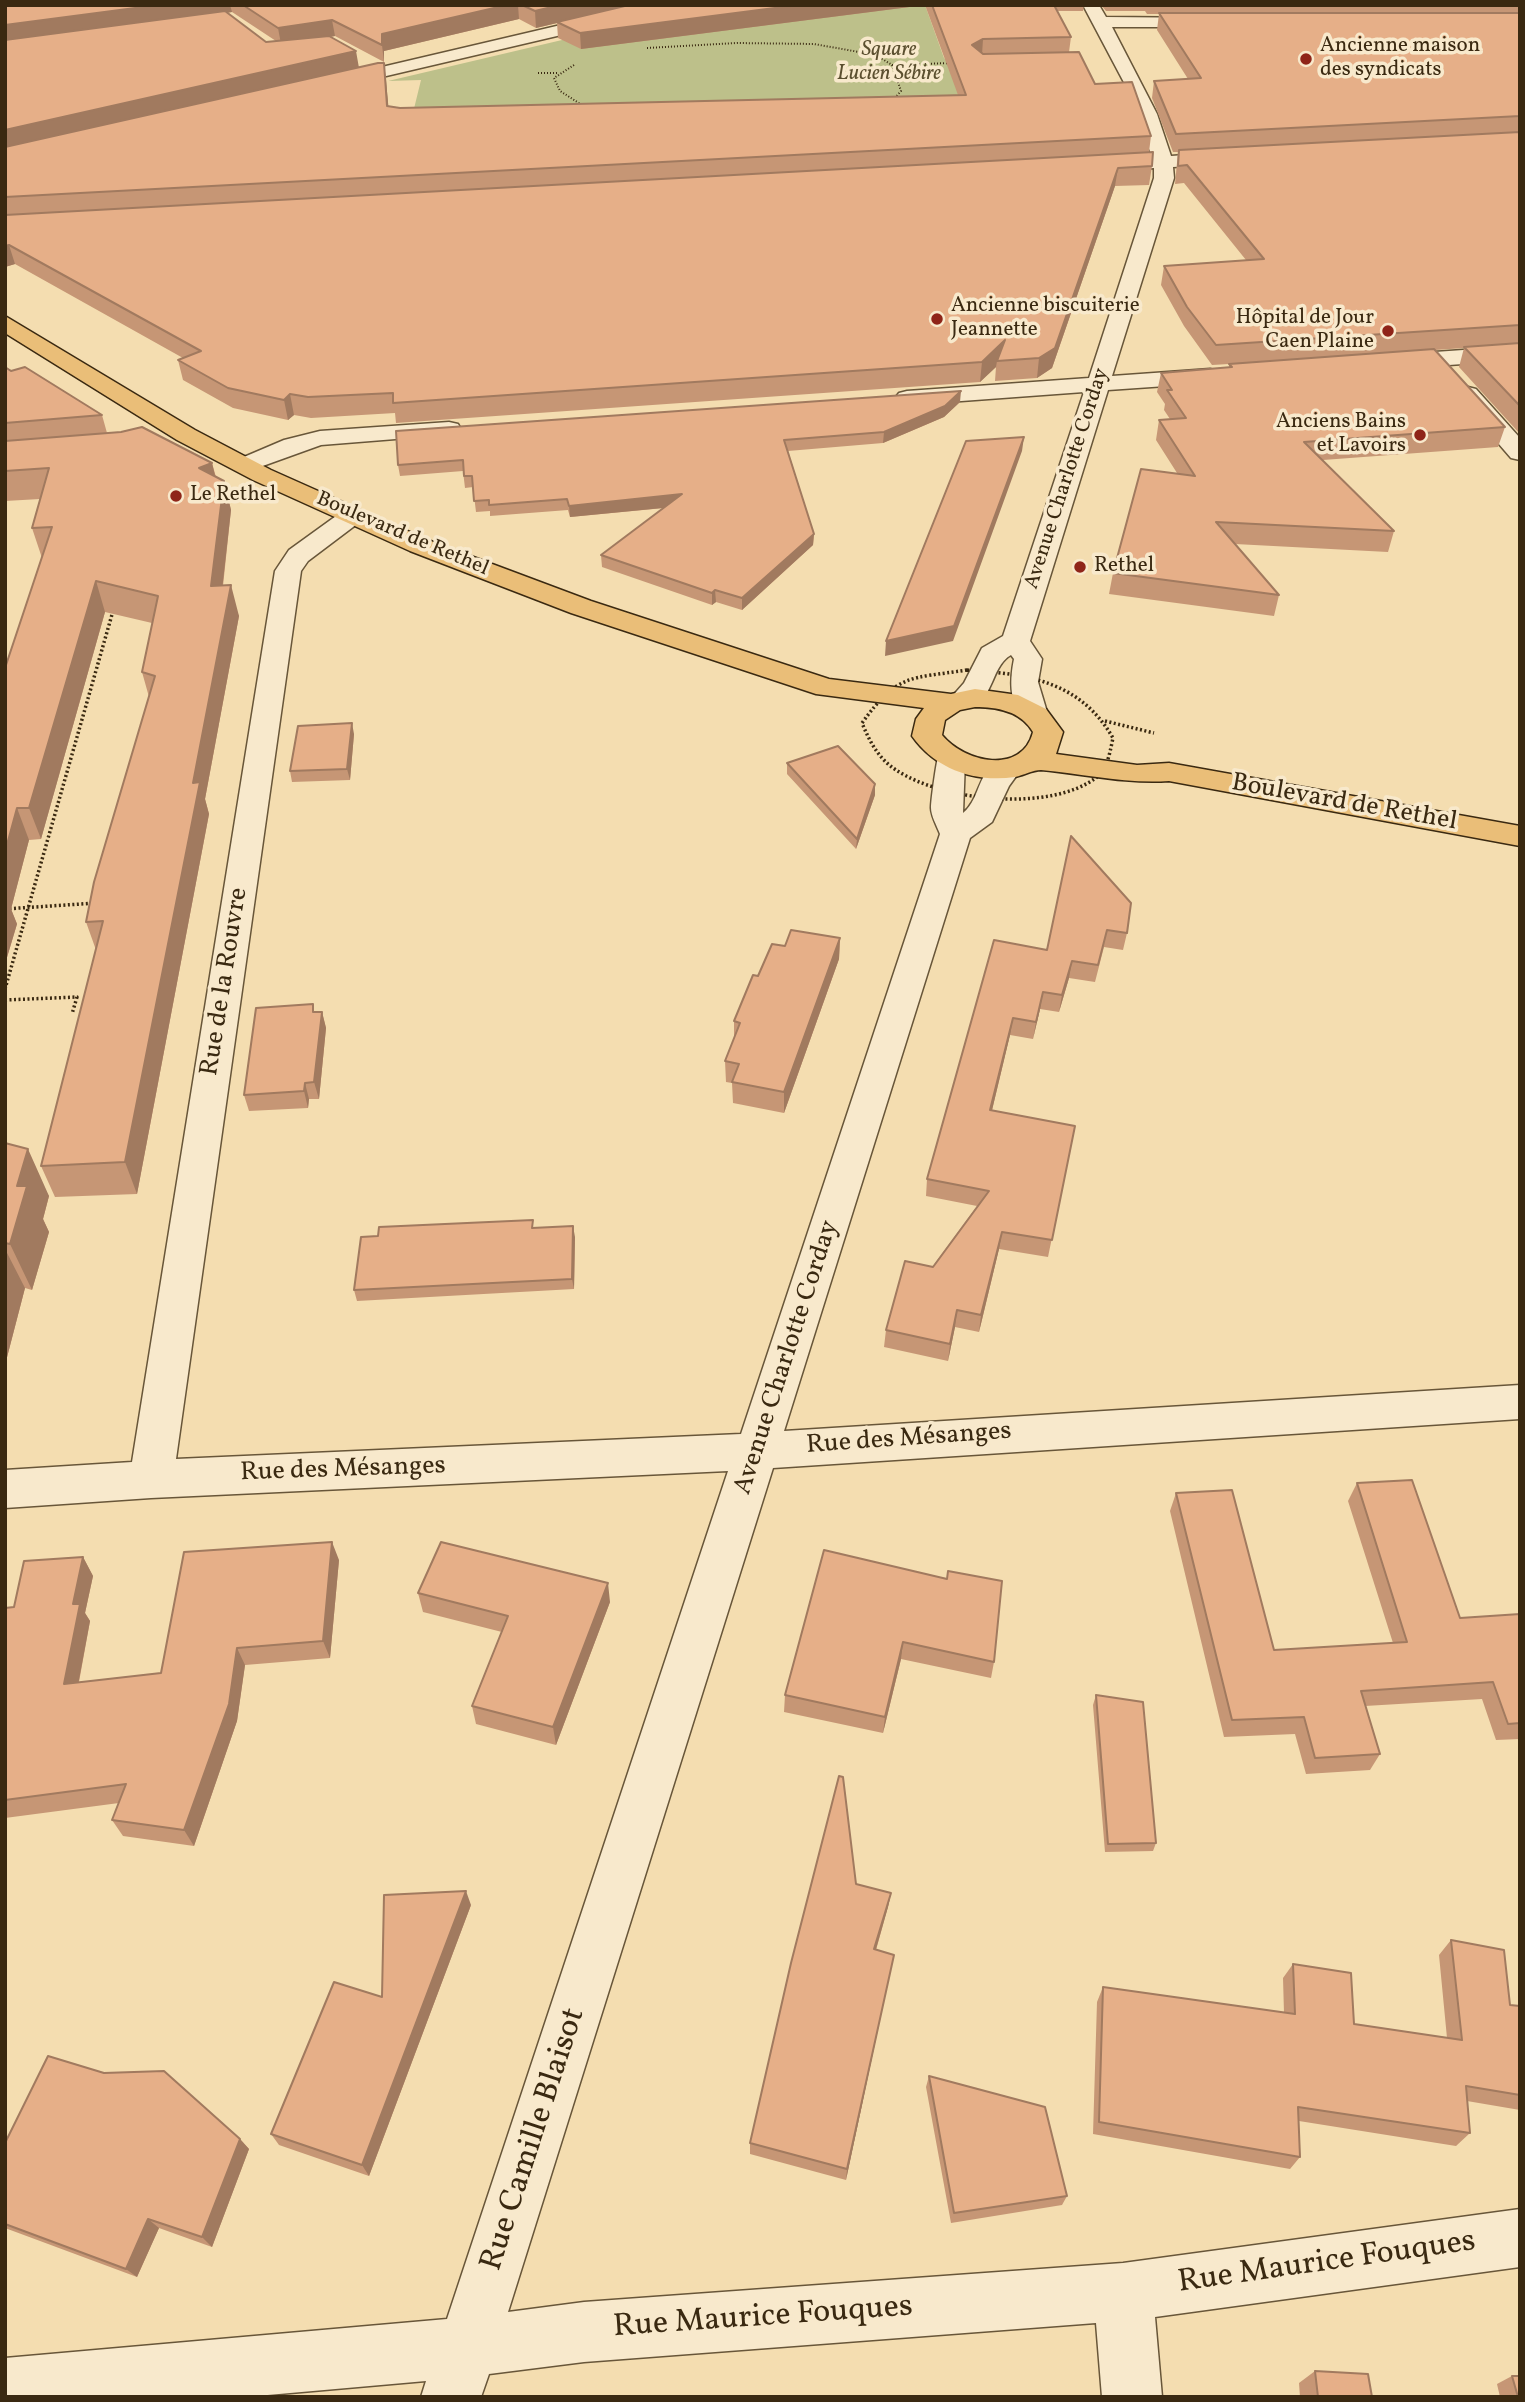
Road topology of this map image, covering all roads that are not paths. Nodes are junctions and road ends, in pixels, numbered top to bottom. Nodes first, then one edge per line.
1 (668, 5) edge
2 (1091, 5) edge
3 (1100, 22) junction
4 (1232, 22) edge
5 (356, 57) edge
6 (1099, 61) dead end
7 (1122, 61) junction
8 (383, 72) junction
9 (407, 74) dead end
10 (315, 87) edge
11 (1246, 157) edge
12 (1165, 162) junction
13 (1073, 167) edge
14 (5, 323) edge
15 (1520, 353) edge
16 (1436, 359) junction
17 (1369, 364) edge
18 (1235, 374) edge
19 (1098, 384) junction
20 (887, 399) edge
21 (472, 428) edge
22 (186, 435) junction
23 (150, 446) edge
24 (1520, 453) edge
25 (246, 465) junction
26 (352, 516) junction
27 (1017, 640) junction
28 (826, 688) junction
29 (959, 701) junction
30 (1038, 718) junction
31 (908, 730) junction
32 (950, 760) junction
33 (1020, 764) junction
34 (1169, 772) junction
35 (956, 834) junction
36 (1520, 835) edge
37 (1520, 1402) edge
38 (758, 1451) junction
39 (150, 1479) junction
40 (5, 1489) edge
41 (618, 1883) joint
42 (1520, 2238) edge
43 (1123, 2292) junction
44 (459, 2372) edge
45 (5, 2388) edge
46 (1132, 2397) edge

1 - 8 street
2 - 3 street
3 - 4 street
3 - 7 street
5 - 8 street
6 - 7 street
7 - 12 street
8 - 9 street
8 - 10 street
11 - 12 street
12 - 13 street
12 - 19 street, Avenue Charlotte Corday
14 - 22 main road, Boulevard de Rethel
15 - 16 street
16 - 17 street
16 - 24 street
18 - 19 street
19 - 20 street
19 - 27 street, Avenue Charlotte Corday
21 - 25 street
22 - 23 street
22 - 25 main road, Boulevard de Rethel
25 - 26 main road, Boulevard de Rethel
26 - 28 main road, Boulevard de Rethel
26 - 39 street, Rue de la Rouvre
27 - 29 street
27 - 30 street
28 - 29 main road, Boulevard de Rethel
28 - 31 main road, Boulevard de Rethel
29 - 30 main road, Boulevard de Rethel
29 - 31 main road
30 - 33 main road
30 - 34 main road, Boulevard de Rethel
31 - 32 main road
32 - 33 main road, Boulevard de Rethel
32 - 35 street
33 - 34 main road, Boulevard de Rethel
33 - 35 street
34 - 36 main road, Boulevard de Rethel
35 - 38 street, Avenue Charlotte Corday
37 - 38 street, Rue des Mésanges
38 - 39 street, Rue des Mésanges
38 - 41 street, Avenue Charlotte Corday
39 - 40 street, Rue des Mésanges
41 - 44 street, Rue Camille Blaisot
42 - 43 street, Rue Maurice Fouques
43 - 44 street, Rue Maurice Fouques
43 - 46 street
44 - 45 street, Rue Maurice Fouques

